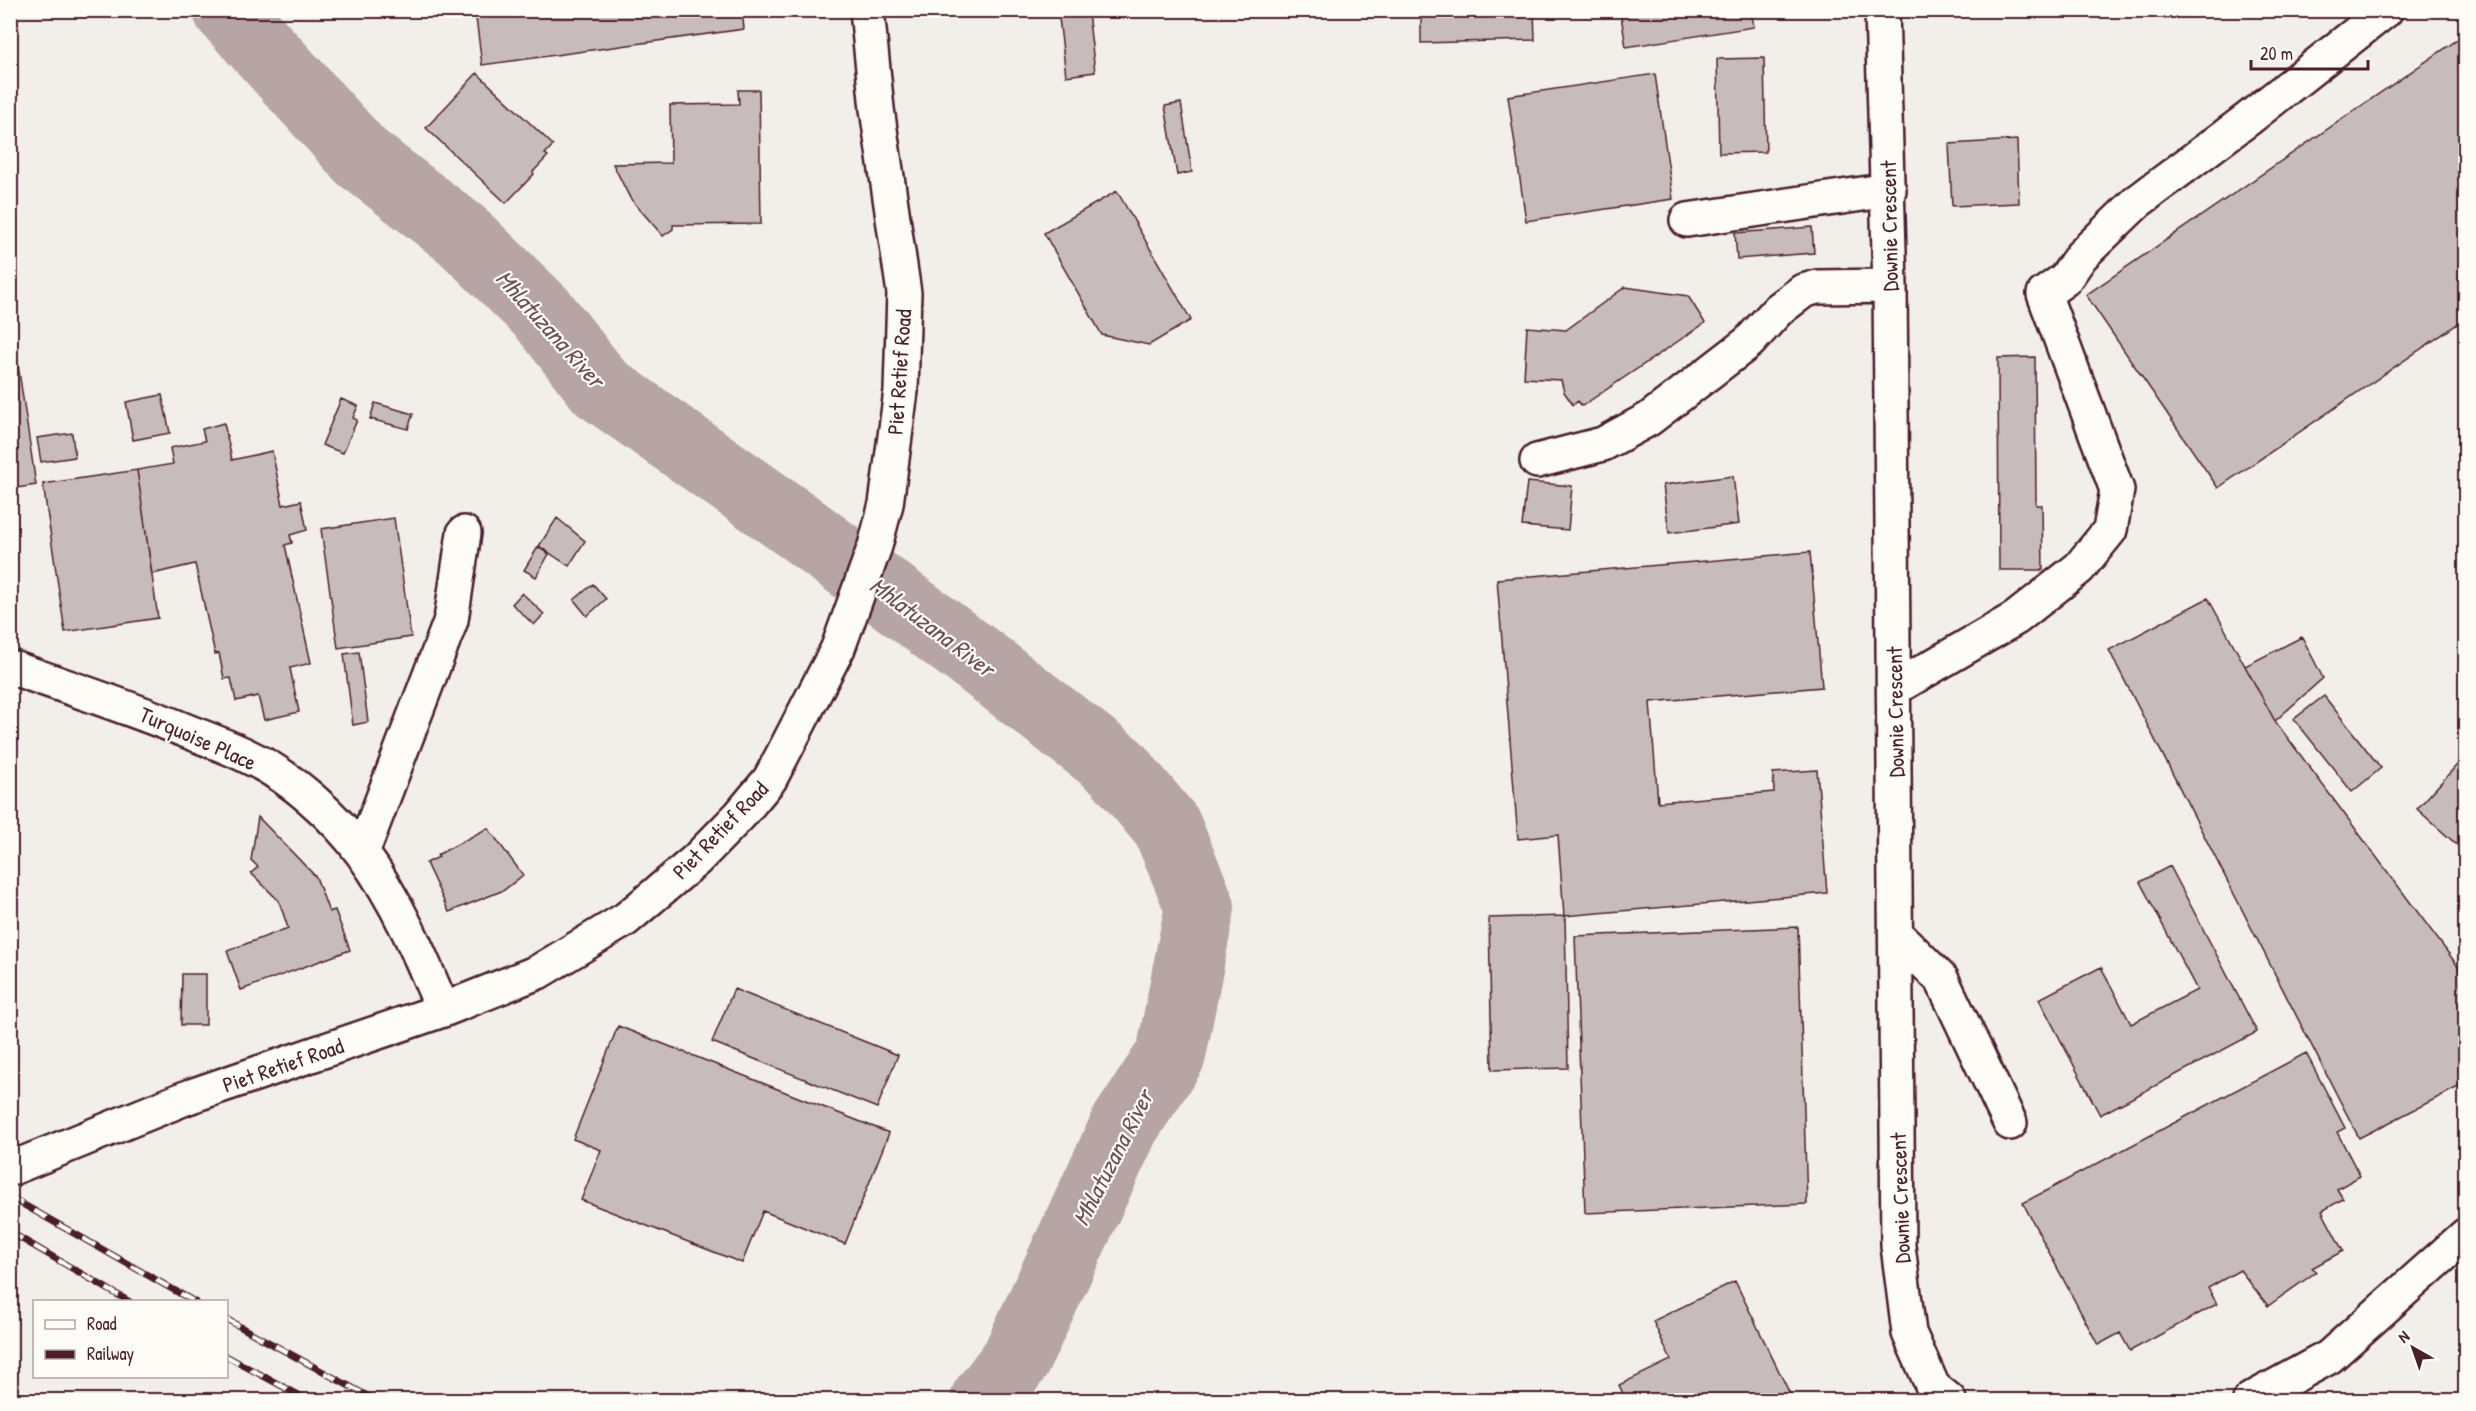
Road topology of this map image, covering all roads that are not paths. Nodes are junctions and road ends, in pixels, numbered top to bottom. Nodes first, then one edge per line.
1 (867, 10) edge
2 (1882, 10) edge
3 (2386, 10) edge
4 (1889, 190) junction
5 (1687, 220) dead end
6 (1890, 286) junction
7 (1537, 461) dead end
8 (464, 533) dead end
9 (10, 667) edge
10 (1895, 688) junction
11 (363, 854) junction
12 (1897, 935) junction
13 (443, 1010) junction
14 (2010, 1123) dead end
15 (10, 1169) edge
16 (2466, 1235) edge
17 (1949, 1401) edge
18 (2250, 1401) edge

1 - 13 street, Piet Retief Road
2 - 4 street, Downie Crescent
3 - 10 street
4 - 5 street
4 - 6 street, Downie Crescent
6 - 7 street
6 - 10 street, Downie Crescent
8 - 11 street
9 - 11 street, Turquoise Place
10 - 12 street, Downie Crescent
11 - 13 street, Turquoise Place
12 - 14 street
12 - 17 street, Downie Crescent
13 - 15 street, Piet Retief Road
16 - 18 street

